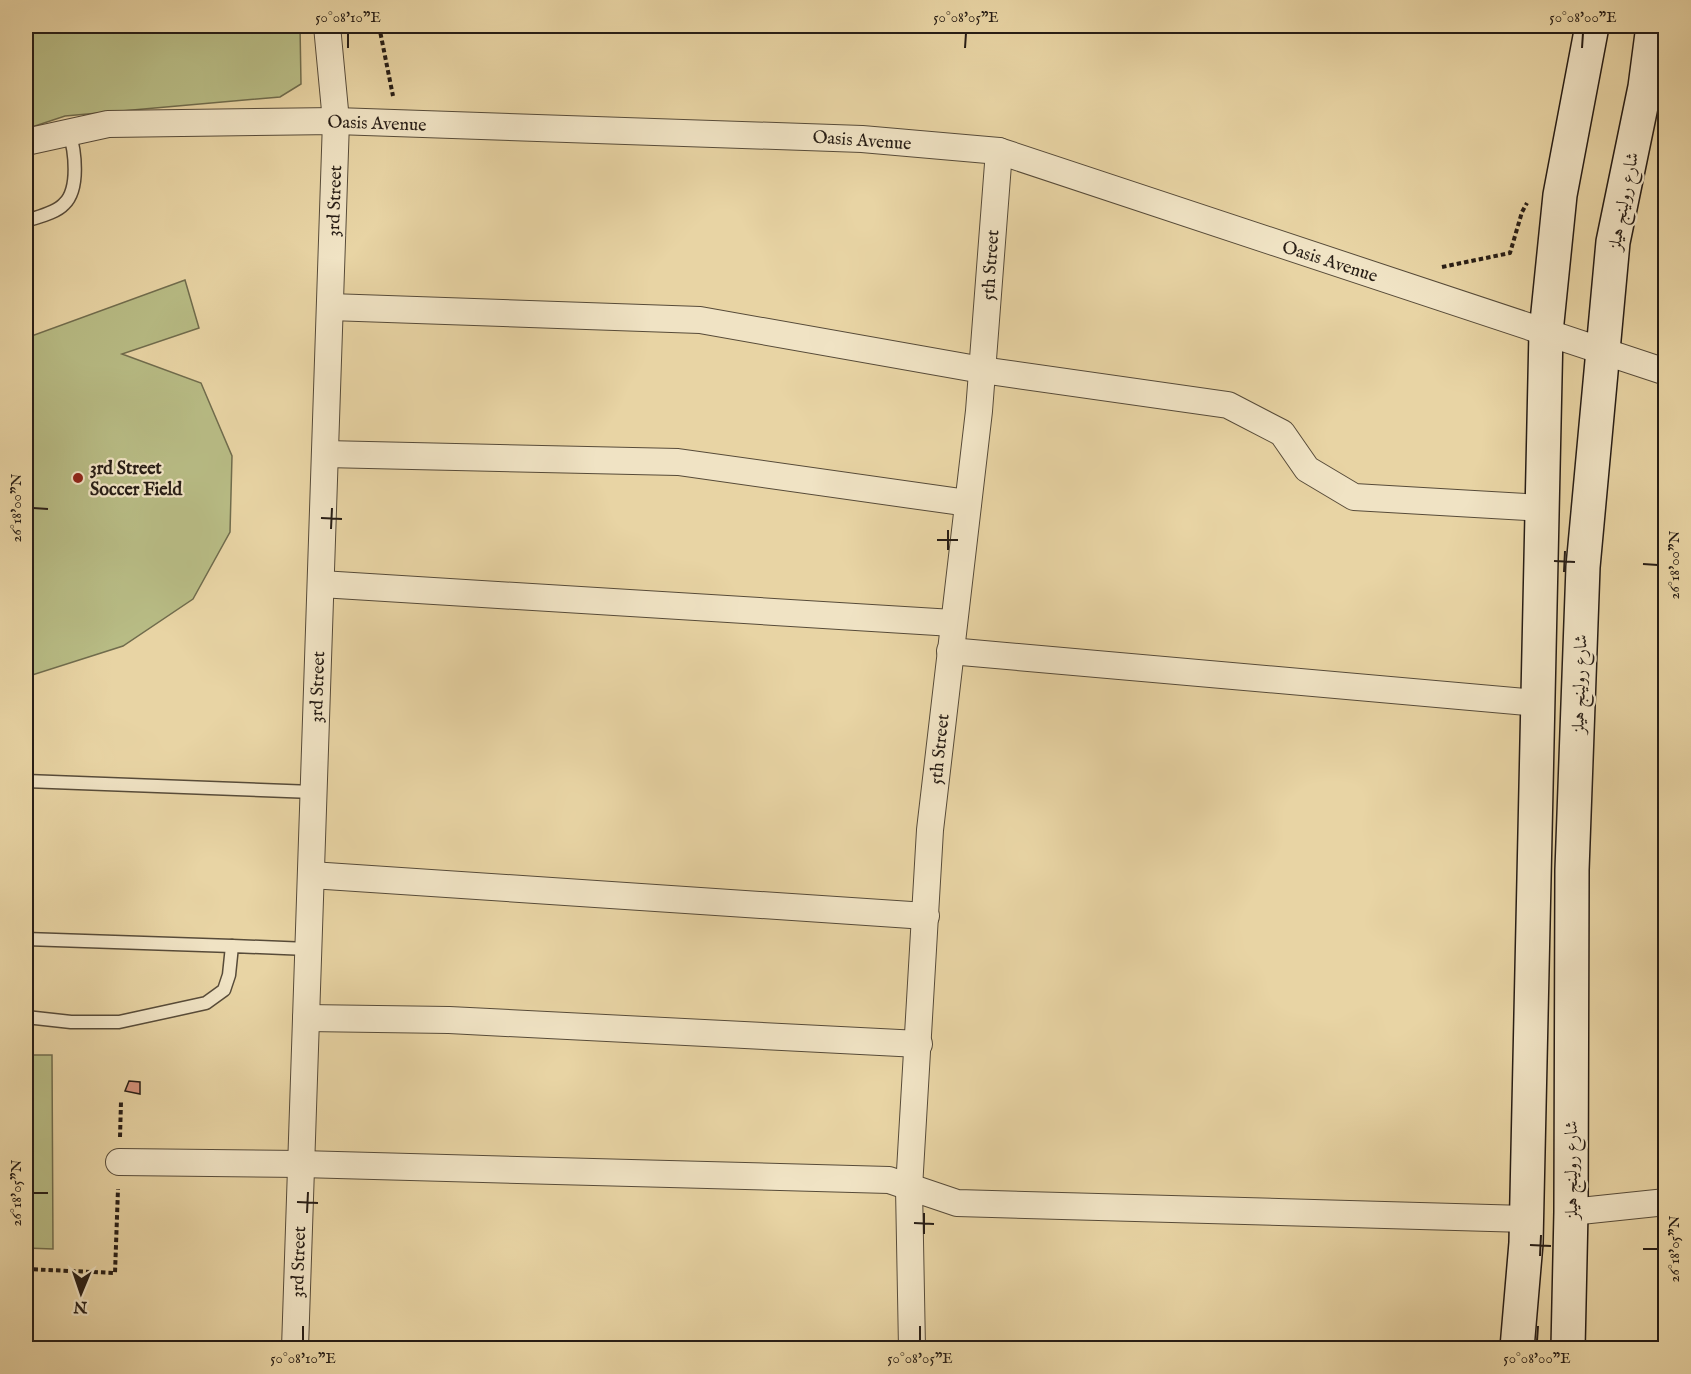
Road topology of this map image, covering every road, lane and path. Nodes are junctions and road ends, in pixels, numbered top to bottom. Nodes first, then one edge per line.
1 (327, 26) edge
2 (1593, 26) edge
3 (1653, 26) edge
4 (336, 121) junction
5 (69, 132) junction
6 (26, 141) edge
7 (999, 151) junction
8 (26, 221) edge
9 (330, 307) junction
10 (1546, 332) junction
11 (1602, 351) junction
12 (982, 370) junction
13 (1665, 372) edge
14 (325, 454) junction
15 (968, 503) junction
16 (1542, 508) junction
17 (321, 584) junction
18 (953, 622) junction
19 (950, 651) junction
20 (1538, 703) junction
21 (26, 781) edge
22 (313, 792) junction
23 (311, 875) junction
24 (926, 916) junction
25 (26, 939) edge
26 (232, 946) junction
27 (308, 949) junction
28 (26, 1017) edge
29 (306, 1018) junction
30 (919, 1044) junction
31 (122, 1102) dead end
32 (119, 1162) junction
33 (301, 1164) junction
34 (909, 1188) junction
35 (1665, 1202) edge
36 (1571, 1212) junction
37 (1526, 1219) junction
38 (26, 1269) edge
39 (295, 1348) edge
40 (912, 1348) edge
41 (1517, 1348) edge
42 (1568, 1348) edge

1 - 4 street, 3rd Street
2 - 10 main road
3 - 11 main road, شارع رولينج هيلز
4 - 5 street, Oasis Avenue
4 - 7 street, Oasis Avenue
4 - 9 street, 3rd Street
5 - 6 street, Oasis Avenue
5 - 8 lane
7 - 10 street, Oasis Avenue
7 - 12 street, 5th Street
9 - 12 street
9 - 14 street, 3rd Street
10 - 11 street, Oasis Avenue
10 - 16 main road
11 - 13 street, Oasis Avenue
11 - 36 main road, شارع رولينج هيلز
12 - 15 street, 5th Street
12 - 16 street
14 - 15 street
14 - 17 street, 3rd Street
15 - 18 street, 5th Street
16 - 20 main road
17 - 18 street
17 - 22 street, 3rd Street
18 - 19 street, 5th Street
19 - 20 street
19 - 24 street, 5th Street
20 - 37 main road
21 - 22 lane
22 - 23 street, 3rd Street
23 - 24 street
23 - 27 street, 3rd Street
24 - 30 street, 5th Street
25 - 26 lane
26 - 27 lane
26 - 28 lane
27 - 29 street, 3rd Street
29 - 30 street
29 - 33 street, 3rd Street
30 - 34 street, 5th Street
31 - 32 path
32 - 33 street
32 - 38 path
33 - 34 street
33 - 39 street, 3rd Street
34 - 37 street
34 - 40 street, 5th Street
35 - 36 street
36 - 42 main road, شارع رولينج هيلز
37 - 41 main road

